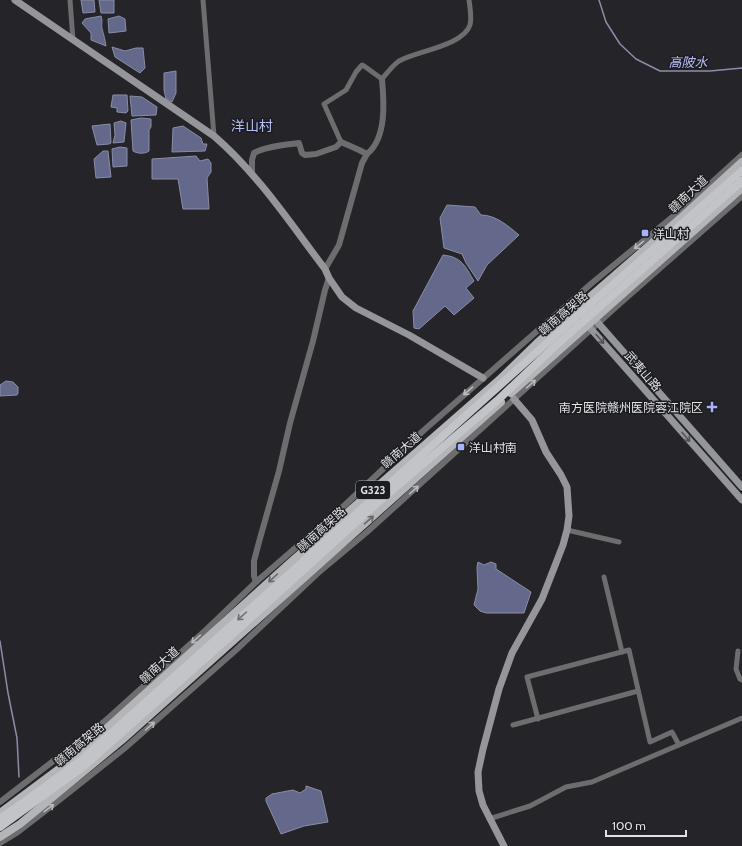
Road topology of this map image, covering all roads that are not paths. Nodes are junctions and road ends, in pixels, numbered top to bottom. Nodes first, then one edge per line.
1 (14, 0) edge
2 (70, 0) edge
3 (203, 0) edge
4 (469, 0) edge
5 (73, 40) junction
6 (382, 79) junction
7 (214, 136) junction
8 (341, 142) junction
9 (367, 154) junction
10 (742, 155) edge
11 (742, 162) edge
12 (742, 172) edge
13 (252, 174) junction
14 (720, 181) junction
15 (742, 181) edge
16 (742, 188) edge
17 (733, 196) junction
18 (742, 196) edge
19 (683, 216) junction
20 (696, 228) junction
21 (325, 269) junction
22 (329, 278) junction
23 (582, 304) junction
24 (575, 310) junction
25 (596, 321) junction
26 (589, 327) junction
27 (537, 343) junction
28 (550, 357) junction
29 (483, 378) junction
30 (499, 380) junction
31 (513, 396) junction
32 (742, 487) edge
33 (742, 500) edge
34 (335, 524) junction
35 (567, 530) junction
36 (348, 539) junction
37 (619, 542) dead end
38 (290, 562) junction
39 (305, 577) junction
40 (604, 577) dead end
41 (256, 582) junction
42 (738, 651) dead end
43 (622, 652) junction
44 (742, 680) edge
45 (638, 691) junction
46 (742, 718) edge
47 (538, 719) junction
48 (513, 725) dead end
49 (679, 745) junction
50 (0, 802) edge
51 (0, 813) edge
52 (0, 818) edge
53 (489, 819) junction
54 (0, 827) edge
55 (0, 837) edge
56 (0, 843) edge
57 (504, 846) edge

1 - 5 main road
2 - 5 street
3 - 7 street
4 - 6 street
5 - 7 main road
6 - 8 street
6 - 9 street
7 - 13 main road
8 - 9 street
8 - 13 street
9 - 21 street
10 -> 29 street
11 - 14 main road, 赣南大道 / G323
12 -> 52 highway, 赣南高架路, bridge
13 - 21 main road
14 - 17 main road
14 - 19 main road, 赣南大道 / G323
15 - 54 highway, 赣南高架路, bridge
16 - 17 main road, G323
17 - 20 main road, G323
18 - 25 street
19 - 20 main road
19 - 23 main road, 赣南大道 / G323
20 - 25 main road, G323
21 - 22 main road
22 - 29 main road
22 - 41 street
23 - 24 main road, 赣南大道 / G323
23 - 25 main road, 武夷山路
24 - 26 main road, 武夷山路
24 - 27 main road, 赣南大道 / G323
25 - 26 main road, G323
25 - 32 main road, 武夷山路
26 - 28 main road, G323
31 -> 26 street
26 -> 33 main road, 武夷山路
27 - 28 main road
27 - 30 main road, 赣南大道 / G323
28 - 31 main road, G323
29 -> 41 street
30 - 31 main road
30 - 34 main road, 赣南大道 / G323
31 - 35 main road
36 -> 31 main road, G323
56 -> 31 street
34 - 36 main road
34 - 38 main road, 赣南大道 / G323
35 - 37 street
35 - 53 main road
36 - 39 main road, G323
38 - 39 main road
38 -> 51 main road, 赣南大道 / G323
39 - 55 main road, G323
40 - 43 street
41 -> 50 street
42 - 44 street
43 - 45 street
43 - 47 street
45 - 47 street
45 - 49 street
46 - 49 street
47 - 48 street
49 - 53 street
53 - 57 main road

